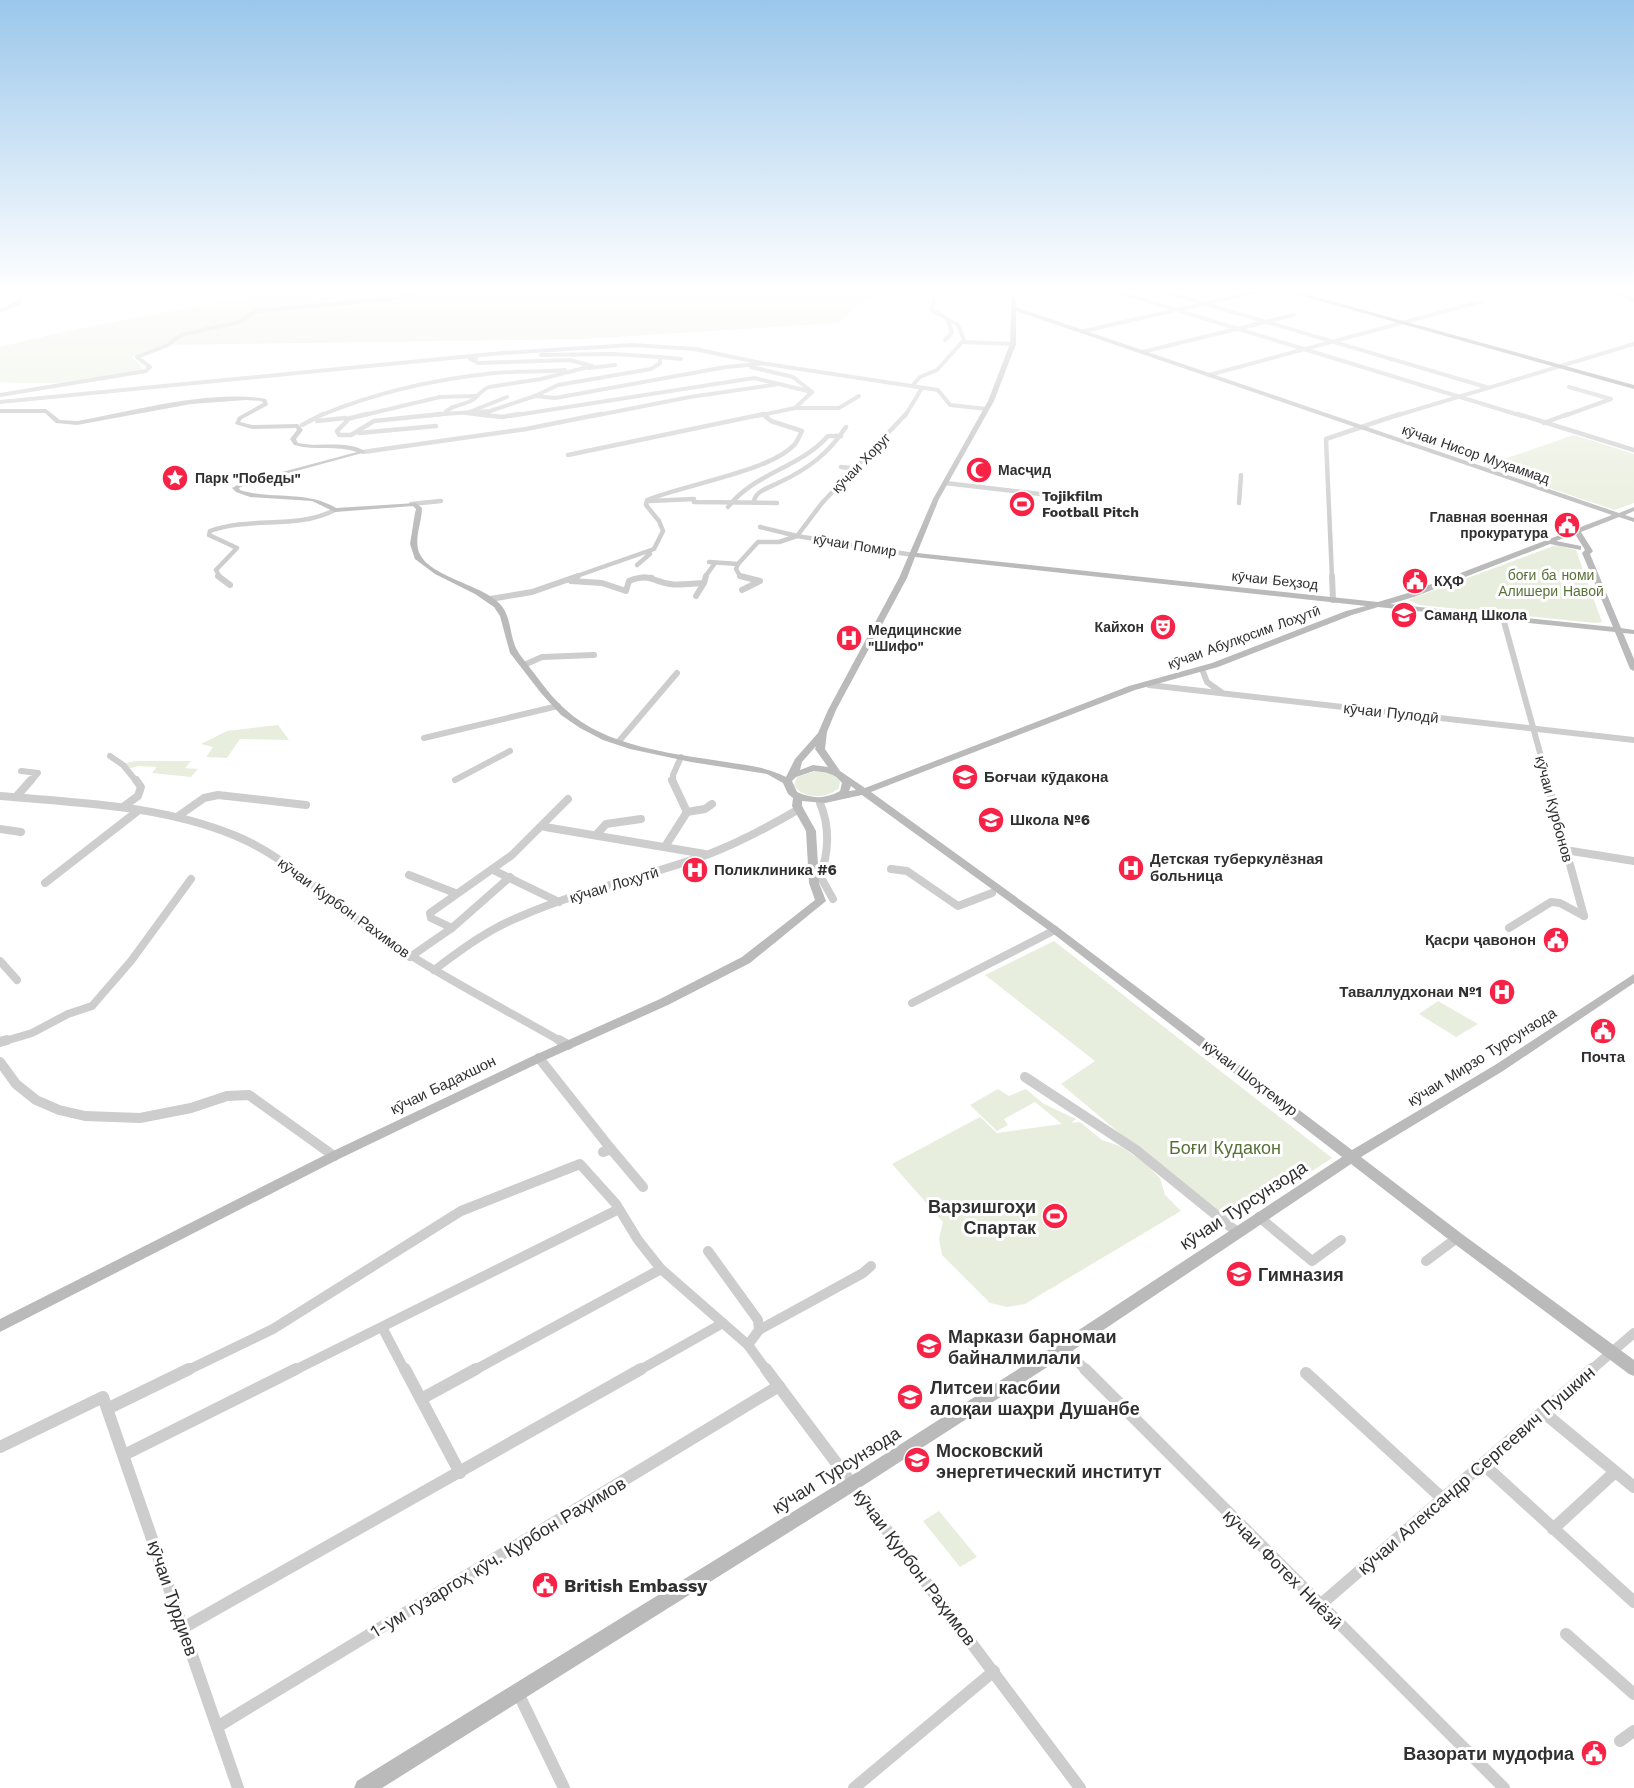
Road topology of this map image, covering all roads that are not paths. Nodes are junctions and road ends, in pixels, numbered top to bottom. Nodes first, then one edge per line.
1 (143, 371) edge
2 (326, 371) edge
3 (533, 371) edge
4 (572, 371) edge
5 (636, 371) edge
6 (702, 371) edge
7 (766, 371) edge
8 (816, 371) edge
9 (933, 371) edge
10 (1002, 371) edge
11 (1199, 371) edge
12 (1223, 371) edge
13 (1374, 371) edge
14 (1432, 371) edge
15 (1544, 371) edge
16 (1582, 371) edge
17 (526, 372) junction
18 (1209, 375) junction
19 (781, 384) junction
20 (912, 386) junction
21 (1634, 386) edge
22 (1569, 387) dead end
23 (922, 388) junction
24 (1487, 388) junction
25 (426, 390) dead end
26 (812, 392) junction
27 (0, 395) edge
28 (417, 396) dead end
29 (477, 396) junction
30 (535, 396) junction
31 (859, 396) dead end
32 (507, 397) dead end
33 (1458, 397) junction
34 (427, 400) junction
35 (0, 402) edge
36 (793, 408) junction
37 (987, 409) junction
38 (0, 411) edge
39 (444, 414) junction
40 (465, 414) junction
41 (764, 415) junction
42 (790, 417) dead end
43 (347, 420) junction
44 (1544, 423) junction
45 (300, 426) junction
46 (436, 426) dead end
47 (846, 427) dead end
48 (1361, 427) junction
49 (359, 433) junction
50 (841, 436) junction
51 (1634, 450) edge
52 (363, 452) junction
53 (568, 455) dead end
54 (841, 467) dead end
55 (857, 469) junction
56 (1241, 476) dead end
57 (945, 483) junction
58 (1058, 496) dead end
59 (441, 501) dead end
60 (646, 501) junction
61 (754, 501) junction
62 (777, 503) dead end
63 (1239, 503) dead end
64 (411, 504) junction
65 (729, 505) junction
66 (1634, 509) edge
67 (335, 510) junction
68 (1619, 515) junction
69 (1634, 520) edge
70 (760, 527) dead end
71 (1573, 533) junction
72 (796, 536) junction
73 (1550, 543) junction
74 (1578, 548) junction
75 (660, 549) dead end
76 (648, 553) junction
77 (1586, 553) junction
78 (913, 555) junction
79 (738, 564) junction
80 (637, 565) dead end
81 (569, 581) junction
82 (704, 583) junction
83 (230, 585) dead end
84 (742, 590) dead end
85 (696, 596) dead end
86 (1406, 597) junction
87 (490, 599) junction
88 (1333, 600) junction
89 (1375, 604) junction
90 (1422, 609) junction
91 (1348, 613) junction
92 (1503, 618) junction
93 (1617, 630) junction
94 (1634, 632) edge
95 (594, 655) dead end
96 (524, 665) junction
97 (1202, 669) junction
98 (1634, 669) edge
99 (677, 673) dead end
100 (1149, 685) junction
101 (1222, 693) junction
102 (558, 706) junction
103 (1533, 727) junction
104 (823, 732) junction
105 (424, 738) dead end
106 (620, 740) junction
107 (1634, 740) edge
108 (510, 751) dead end
109 (110, 756) dead end
110 (681, 757) junction
111 (798, 761) junction
112 (21, 771) dead end
113 (770, 772) junction
114 (840, 775) junction
115 (790, 778) junction
116 (455, 780) dead end
117 (863, 792) junction
118 (0, 796) edge
119 (839, 796) junction
120 (16, 797) junction
121 (798, 797) junction
122 (568, 799) dead end
123 (822, 802) junction
124 (712, 804) dead end
125 (306, 805) dead end
126 (123, 807) junction
127 (139, 810) junction
128 (687, 812) junction
129 (804, 816) junction
130 (177, 818) junction
131 (641, 819) dead end
132 (545, 828) junction
133 (0, 829) edge
134 (21, 832) dead end
135 (596, 835) junction
136 (666, 845) junction
137 (1565, 850) junction
138 (707, 854) junction
139 (1634, 861) edge
140 (891, 869) dead end
141 (493, 870) junction
142 (409, 875) dead end
143 (510, 877) junction
144 (191, 879) dead end
145 (45, 883) dead end
146 (992, 892) dead end
147 (455, 893) junction
148 (833, 899) dead end
149 (559, 902) junction
150 (452, 928) junction
151 (1509, 928) dead end
152 (1055, 930) junction
153 (410, 957) junction
154 (0, 961) edge
155 (434, 970) junction
156 (17, 980) dead end
157 (1631, 983) edge
158 (912, 1003) dead end
159 (0, 1042) edge
160 (568, 1046) junction
161 (539, 1058) junction
162 (0, 1062) edge
163 (1025, 1077) dead end
164 (334, 1156) junction
165 (1353, 1156) junction
166 (643, 1187) dead end
167 (617, 1210) junction
168 (1259, 1217) junction
169 (1237, 1232) junction
170 (1457, 1238) junction
171 (1341, 1240) dead end
172 (708, 1251) dead end
173 (1426, 1261) dead end
174 (871, 1266) dead end
175 (661, 1269) junction
176 (723, 1323) junction
177 (0, 1326) edge
178 (383, 1329) junction
179 (759, 1330) junction
180 (1634, 1333) edge
181 (748, 1345) junction
182 (1064, 1348) junction
183 (1612, 1353) junction
184 (1634, 1369) edge
185 (1306, 1373) dead end
186 (778, 1386) junction
187 (421, 1398) junction
188 (110, 1408) junction
189 (1543, 1412) junction
190 (0, 1447) edge
191 (124, 1455) junction
192 (1483, 1464) junction
193 (1615, 1472) junction
194 (460, 1473) junction
195 (852, 1484) junction
196 (1634, 1487) edge
197 (1443, 1499) junction
198 (1553, 1529) junction
199 (1634, 1602) edge
200 (1318, 1606) junction
201 (183, 1628) junction
202 (1566, 1634) dead end
203 (994, 1671) junction
204 (518, 1693) junction
205 (1634, 1694) edge
206 (217, 1727) junction
207 (1634, 1731) edge
208 (1620, 1741) dead end
209 (238, 1788) edge
210 (364, 1788) edge
211 (564, 1788) edge
212 (854, 1788) edge
213 (1080, 1788) edge
214 (1504, 1788) edge

1 - 27 street
2 - 35 street
3 - 17 street
4 - 29 street
5 - 30 street
6 - 30 street
7 - 26 street
8 - 20 street
9 - 20 street
10 - 37 street
11 - 18 street, кӯчаи Нисор Муҳаммад
12 - 18 street
13 - 33 street
14 - 24 street
15 - 24 street
16 - 21 highway
17 - 25 street
17 - 45 street
18 - 48 street, кӯчаи Нисор Муҳаммад
19 - 26 street
19 - 40 street
19 - 52 street
20 - 23 street
22 - 44 street
23 - 37 street
23 - 55 street, кӯчаи Хоруг
24 - 33 street
26 - 36 street
28 - 34 street
29 - 34 street
29 - 39 street
30 - 40 street
31 - 36 street
32 - 40 street
33 - 44 street
33 - 48 street
34 - 43 street
36 - 41 street
36 - 42 street
37 - 57 street
38 - 45 street
39 - 40 street
39 - 49 street
41 - 53 street
41 - 60 street
43 - 45 street
43 - 49 street
44 - 51 street
45 - 52 street
46 - 49 street
47 - 50 street
48 - 68 street, кӯчаи Нисор Муҳаммад
48 - 88 street
50 - 61 street
50 - 65 street
52 - 67 street
54 - 55 street
55 - 72 street, кӯчаи Хоруг
56 - 63 street
57 - 58 street
57 - 78 street
59 - 64 street
60 - 65 street
60 - 76 street
61 - 62 street
61 - 65 street
64 - 67 street
64 - 87 street
66 - 68 street, кӯчаи Абулқосим Лоҳутӣ
67 - 83 street
68 - 69 street, кӯчаи Нисор Муҳаммад
68 - 71 street, кӯчаи Абулқосим Лоҳутӣ
70 - 72 street, кӯчаи Помир
71 - 73 street, кӯчаи Абулқосим Лоҳутӣ
71 - 74 street
71 - 77 street
72 - 78 street, кӯчаи Помир
72 - 79 street, кӯчаи Помир
73 - 74 street
73 - 86 street, кӯчаи Абулқосим Лоҳутӣ
74 - 77 street
75 - 76 street
76 - 80 street
76 - 81 street
77 - 93 street
78 - 88 street, кӯчаи Беҳзод
78 - 104 street
79 - 82 street
79 - 84 street
81 - 82 street
81 - 87 street
82 - 85 street
86 - 89 street, кӯчаи Абулқосим Лоҳутӣ
86 - 90 street
87 - 96 street
88 - 89 street, кӯчаи Беҳзод
88 - 91 street
89 - 90 street, кӯчаи Беҳзод
89 - 91 street, кӯчаи Абулқосим Лоҳутӣ
90 - 92 street, кӯчаи Беҳзод
91 - 97 street, кӯчаи Абулқосим Лоҳутӣ
92 - 93 street, кӯчаи Беҳзод
92 - 103 street, кӯчаи Курбонов
93 - 94 street, кӯчаи Беҳзод
93 - 98 street
95 - 96 street
96 - 102 street
97 - 100 street, кӯчаи Абулқосим Лоҳутӣ
97 - 101 street
99 - 106 street
100 - 101 street, кӯчаи Пулодӣ
100 - 117 street, кӯчаи Абулқосим Лоҳутӣ
101 - 103 street, кӯчаи Пулодӣ
102 - 105 street
102 - 106 street
103 - 107 street, кӯчаи Пулодӣ
103 - 137 street, кӯчаи Курбонов
104 - 111 street
104 - 114 street
106 - 110 street
108 - 116 street
109 - 126 street
110 - 113 street
110 - 128 street
111 - 113 street
111 - 115 street
112 - 120 street
113 - 115 street
114 - 115 street
114 - 117 street, кӯчаи Шоҳтемур
114 - 119 street
115 - 121 street
117 - 119 street, кӯчаи Абулқосим Лоҳутӣ
117 - 152 street, кӯчаи Шоҳтемур
118 - 120 street, кӯчаи Курбон Рахимов
119 - 123 street, кӯчаи Абулқосим Лоҳутӣ
120 - 126 street, кӯчаи Курбон Рахимов
121 - 123 street
121 - 129 street, кӯчаи Бадахшон
122 - 132 street
123 - 129 street
123 - 148 street
124 - 128 street
125 - 130 street
126 - 127 street, кӯчаи Курбон Рахимов
127 - 130 street, кӯчаи Курбон Рахимов
127 - 145 street
128 - 136 street
129 - 138 street, кӯчаи Лоҳутӣ
129 - 160 street, кӯчаи Бадахшон
130 - 153 street, кӯчаи Курбон Рахимов
131 - 135 street
132 - 135 street
132 - 141 street
133 - 134 street
135 - 136 street
136 - 138 street
137 - 139 street
137 - 151 street, кӯчаи Курбонов
138 - 149 street, кӯчаи Лоҳутӣ
140 - 146 street
141 - 143 street
141 - 147 street
142 - 147 street
143 - 149 street
143 - 150 street
144 - 159 street
147 - 150 street
149 - 155 street, кӯчаи Лоҳутӣ
150 - 153 street
152 - 158 street
152 - 165 street, кӯчаи Шоҳтемур
153 - 155 street, кӯчаи Курбон Рахимов
154 - 156 street
155 - 160 street, кӯчаи Курбон Рахимов
157 - 165 street, кӯчаи Мирзо Турсунзода
160 - 161 street, кӯчаи Бадахшон
161 - 164 street, кӯчаи Бадахшон
161 - 166 street
162 - 164 street
163 - 169 street
164 - 177 street, кӯчаи Бадахшон
165 - 168 street, кӯчаи Турсунзода
165 - 170 street, кӯчаи Шоҳтемур
167 - 175 street, кӯчаи Қурбон Раҳимов
167 - 178 street
167 - 188 street, кӯчаи Қурбон Раҳимов
168 - 169 street, кӯчаи Турсунзода
168 - 171 street
169 - 182 street, кӯчаи Турсунзода
170 - 173 street
170 - 183 street, кӯчаи Шоҳтемур
172 - 179 street
174 - 179 street
175 - 176 street, кӯчаи Қурбон Раҳимов
175 - 187 street
176 - 181 street, кӯчаи Қурбон Раҳимов
176 - 194 street
178 - 187 street
178 - 191 street
179 - 181 street
180 - 183 street, кӯчаи Александр Сергеевич Пушкин
181 - 186 street, кӯчаи Қурбон Раҳимов
182 - 195 street, кӯчаи Турсунзода
182 - 200 street, кӯчаи Фотех Ниёзӣ
183 - 184 street, кӯчаи Шоҳтемур
183 - 189 street, кӯчаи Александр Сергеевич Пушкин
185 - 197 street
186 - 195 street, кӯчаи Қурбон Раҳимов
186 - 206 street, 1-ум гузаргоҳ кӯч. Қурбон Раҳимов
187 - 194 street
188 - 190 street
188 - 191 street, кӯчаи Турдиев
189 - 192 street, кӯчаи Александр Сергеевич Пушкин
189 - 193 street
191 - 201 street, кӯчаи Турдиев
192 - 197 street, кӯчаи Александр Сергеевич Пушкин
192 - 198 street
193 - 196 street
193 - 198 street
194 - 201 street
195 - 203 street, кӯчаи Қурбон Раҳимов
195 - 204 street, кӯчаи Турсунзода
197 - 200 street, кӯчаи Александр Сергеевич Пушкин
198 - 199 street
200 - 214 street, кӯчаи Фотех Ниёзӣ
201 - 206 street, кӯчаи Турдиев
202 - 205 street
203 - 212 street
203 - 213 street, кӯчаи Қурбон Раҳимов
204 - 210 street, кӯчаи Турсунзода
204 - 211 street
206 - 209 street, кӯчаи Турдиев
207 - 208 street

